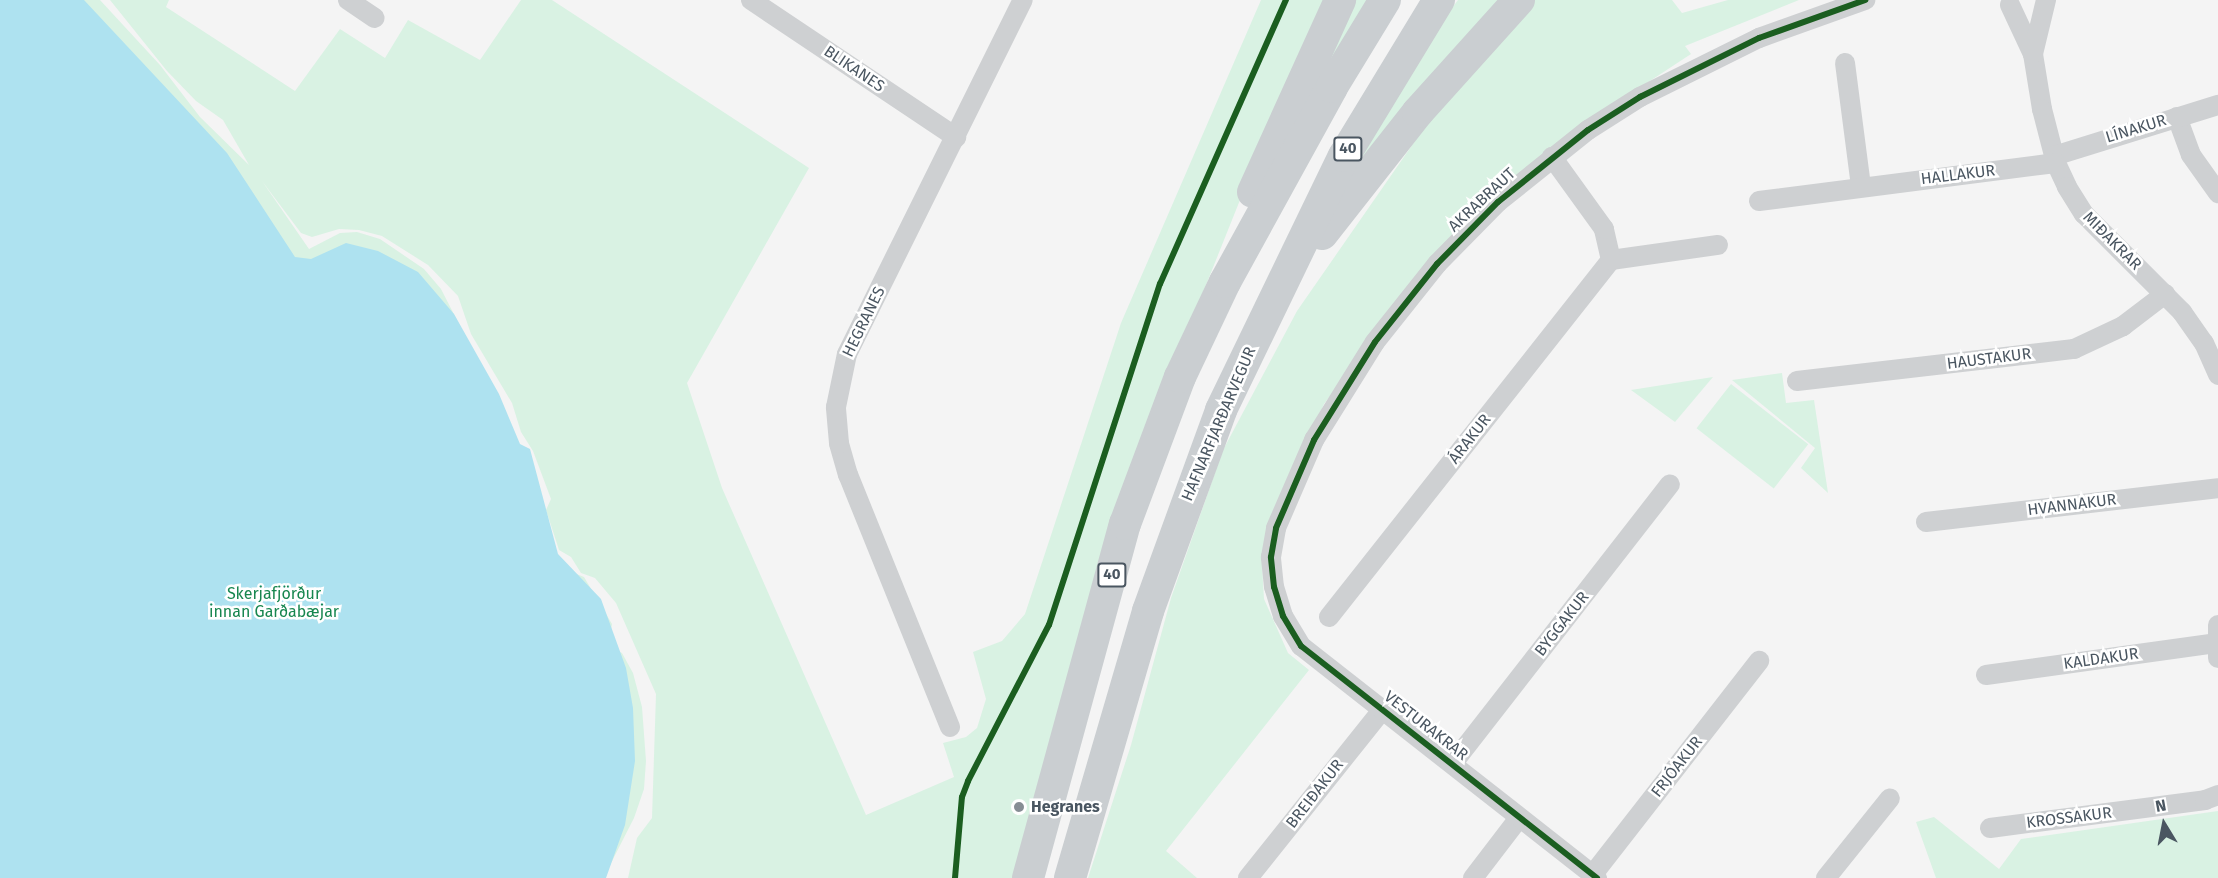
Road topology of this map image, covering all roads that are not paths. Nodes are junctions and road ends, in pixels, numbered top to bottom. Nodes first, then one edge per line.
1 (348, 0) edge
2 (752, 0) edge
3 (1023, 0) edge
4 (1340, 0) edge
5 (1385, 0) edge
6 (1438, 0) edge
7 (1519, 0) edge
8 (1865, 0) edge
9 (2046, 0) edge
10 (2006, 2) edge
11 (375, 18) dead end
12 (2033, 54) junction
13 (1845, 63) dead end
14 (2218, 105) edge
15 (2177, 117) junction
16 (956, 137) junction
17 (1552, 157) junction
18 (2055, 159) junction
19 (1861, 187) junction
20 (2218, 193) edge
21 (1759, 201) dead end
22 (1718, 245) dead end
23 (1611, 260) junction
24 (1225, 282) junction
25 (2165, 294) junction
26 (1270, 305) junction
27 (2218, 375) edge
28 (1797, 381) dead end
29 (1670, 484) dead end
30 (2218, 488) edge
31 (1926, 522) dead end
32 (1271, 572) joint
33 (1329, 617) dead end
34 (2217, 642) edge
35 (1759, 661) dead end
36 (1986, 675) dead end
37 (1383, 709) junction
38 (950, 727) dead end
39 (1453, 764) junction
40 (2218, 795) edge
41 (1890, 798) dead end
42 (1519, 818) junction
43 (1990, 828) dead end
44 (1596, 876) edge
45 (1028, 878) edge
46 (1070, 878) edge
47 (1248, 878) edge
48 (1473, 878) edge
49 (1826, 878) edge

1 - 11 street
2 - 16 street, BLIKANES
3 - 16 street, HEGRANES
4 - 24 main road
5 - 24 main road, 40
6 - 26 main road, HAFNARFJARÐARVEGUR / 40
7 - 26 main road
8 - 17 street, AKRABRAUT
9 - 10 street
9 - 12 street, MIÐAKRAR
10 - 12 street, MIÐAKRAR
12 - 18 street, MIÐAKRAR
13 - 19 street
14 - 15 street, LÍNAKUR
15 - 18 street, LÍNAKUR
15 - 20 street
16 - 38 street, HEGRANES
17 - 23 street
17 - 32 street, AKRABRAUT
18 - 19 street, HALLAKUR
18 - 25 street, MIÐAKRAR
19 - 21 street, HALLAKUR
22 - 23 street
23 - 33 street, ÁRAKUR
24 - 45 main road, 40
25 - 27 street, MIÐAKRAR
25 - 28 street, HAUSTAKUR
26 - 46 main road, HAFNARFJARÐARVEGUR / 40
29 - 39 street, BYGGAKUR
30 - 31 street, HVANNAKUR
32 - 37 street, VESTURAKRAR
34 - 36 street, KALDAKUR
35 - 44 street, FRJÓAKUR
37 - 39 street, VESTURAKRAR
37 - 47 street, BREIÐAKUR
39 - 42 street, VESTURAKRAR
40 - 43 street, KROSSAKUR
41 - 49 street
42 - 44 street, VESTURAKRAR
42 - 48 street

